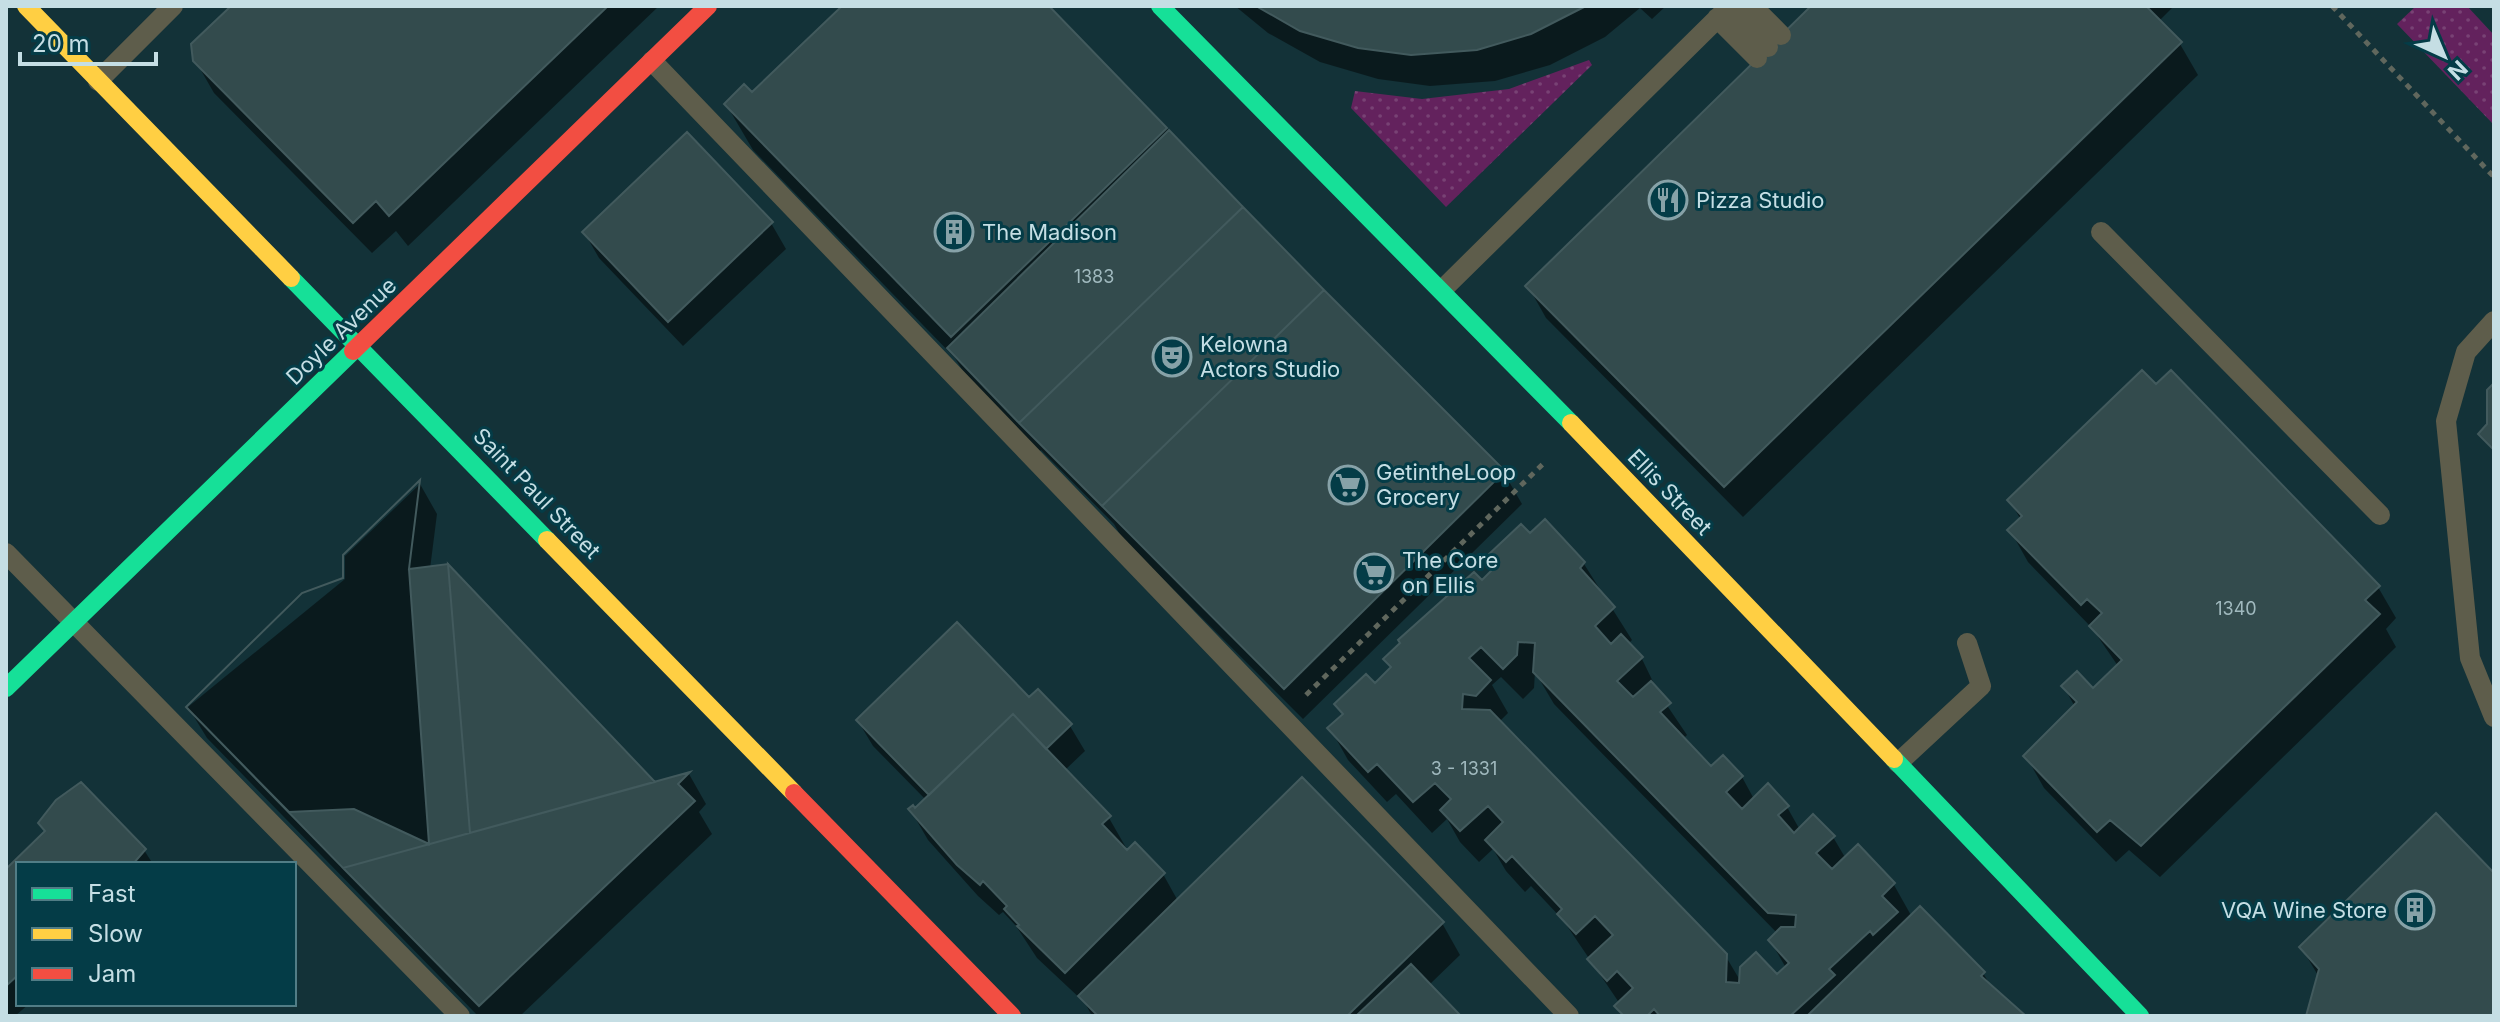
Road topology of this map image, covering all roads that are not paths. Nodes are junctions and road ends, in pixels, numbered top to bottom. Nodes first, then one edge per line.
1 (26, 6) edge
2 (173, 6) edge
3 (708, 6) edge
4 (1160, 6) edge
5 (1752, 6) edge
6 (1726, 10) edge
7 (652, 61) junction
8 (98, 81) junction
9 (2101, 232) dead end
10 (1443, 289) junction
11 (2494, 321) edge
12 (359, 347) junction
13 (2380, 515) dead end
14 (6, 553) edge
15 (73, 623) junction
16 (1967, 643) dead end
17 (6, 688) edge
18 (2494, 717) edge
19 (1898, 763) junction
20 (460, 1016) edge
21 (1012, 1016) edge
22 (1569, 1016) edge
23 (2140, 1016) edge

1 - 8 street, Saint Paul Street
2 - 8 lane
3 - 7 street, Doyle Avenue
4 - 10 street, Ellis Street
5 - 6 lane
6 - 10 lane
7 - 12 street, Doyle Avenue
7 - 22 lane
8 - 12 street, Saint Paul Street
9 - 13 lane
10 - 19 street, Ellis Street
11 - 18 lane
12 - 15 street, Doyle Avenue
12 - 21 street, Saint Paul Street
14 - 15 lane
15 - 17 street, Doyle Avenue
15 - 20 lane
16 - 19 lane
19 - 23 street, Ellis Street

